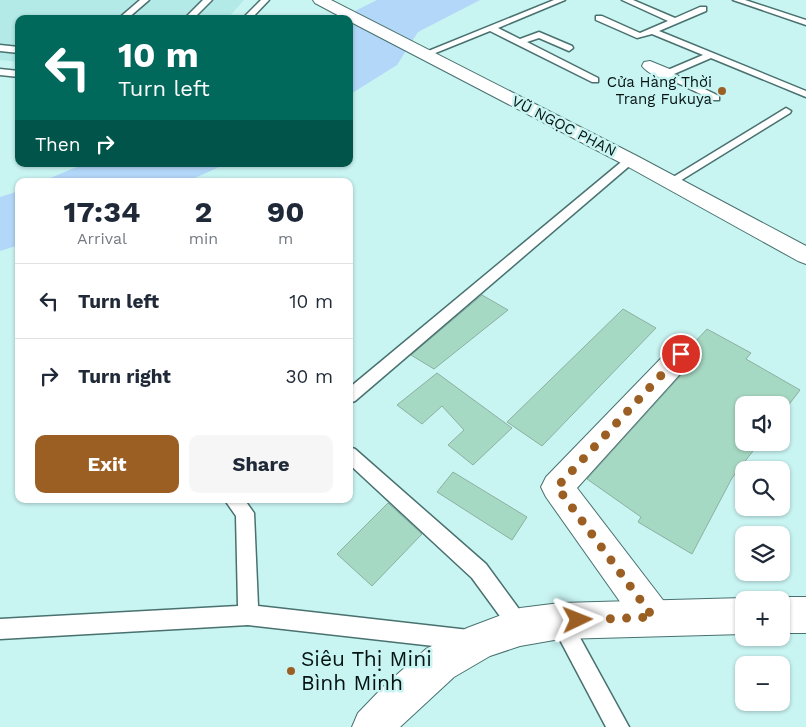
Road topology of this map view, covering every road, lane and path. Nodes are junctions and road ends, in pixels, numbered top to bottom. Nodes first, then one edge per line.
1 (145, 0) edge
2 (208, 0) edge
3 (265, 0) edge
4 (561, 0) edge
5 (626, 0) edge
6 (737, 0) edge
7 (773, 0) edge
8 (325, 3) edge
9 (703, 9) dead end
10 (770, 10) junction
11 (127, 15) edge
12 (192, 15) edge
13 (250, 15) edge
14 (348, 15) edge
15 (353, 17) edge
16 (599, 18) dead end
17 (674, 21) junction
18 (806, 22) edge
19 (491, 28) junction
20 (652, 31) junction
21 (520, 42) junction
22 (0, 48) edge
23 (569, 48) dead end
24 (15, 50) edge
25 (420, 52) junction
26 (711, 55) junction
27 (650, 66) dead end
28 (0, 72) edge
29 (15, 74) edge
30 (666, 74) junction
31 (595, 80) dead end
32 (806, 94) edge
33 (716, 98) dead end
34 (786, 111) dead end
35 (630, 160) junction
36 (671, 182) junction
37 (806, 256) edge
38 (681, 354) dead end
39 (353, 394) edge
40 (353, 458) edge
41 (236, 503) edge
42 (248, 615) junction
43 (790, 615) edge
44 (806, 615) edge
45 (735, 616) edge
46 (653, 617) junction
47 (560, 621) junction
48 (520, 627) junction
49 (0, 629) edge
50 (480, 641) junction
51 (372, 727) edge
52 (618, 727) edge

1 - 11 lane
2 - 12 lane
3 - 13 lane
4 - 19 lane
5 - 17 lane
6 - 10 lane
7 - 10 lane
8 - 14 street, VŨ NGỌC PHAN
9 - 17 lane
10 - 18 lane
15 - 25 street, VŨ NGỌC PHAN
16 - 20 lane
17 - 20 lane
19 - 21 lane
19 - 25 lane
20 - 26 lane
21 - 23 lane
21 - 31 lane
22 - 24 lane
25 - 35 street, VŨ NGỌC PHAN
26 - 30 lane
26 - 32 lane
27 - 30 street
28 - 29 lane
30 - 33 lane
34 - 36 lane
35 - 36 street, VŨ NGỌC PHAN
35 - 39 lane
36 - 37 street, VŨ NGỌC PHAN
38 - 46 street
40 - 48 lane
41 - 42 lane
42 - 49 lane
42 - 50 lane
43 - 44 street
45 - 46 street
46 - 47 street
47 - 48 street
47 - 52 lane
48 - 50 street
50 - 51 street

